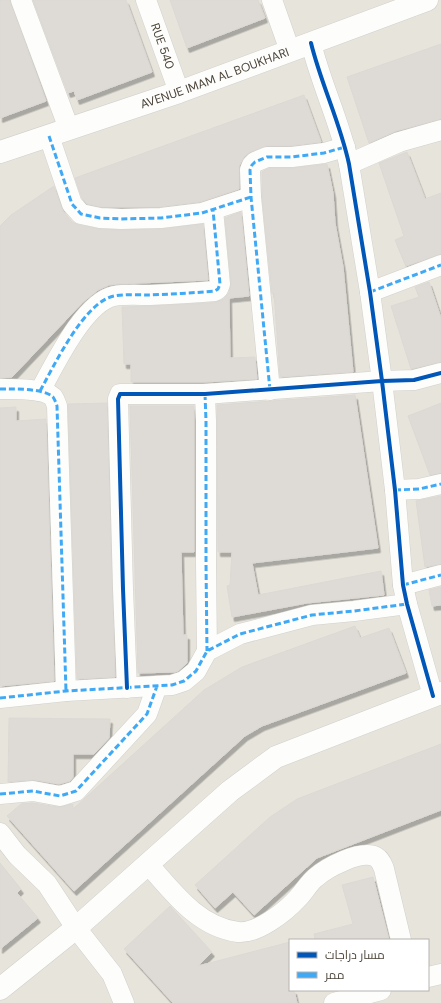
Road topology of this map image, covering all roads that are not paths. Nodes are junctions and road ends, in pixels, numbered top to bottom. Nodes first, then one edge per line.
1 (21, 0) edge
2 (146, 0) edge
3 (272, 0) edge
4 (427, 0) edge
5 (311, 42) junction
6 (290, 51) junction
7 (179, 92) junction
8 (441, 130) edge
9 (59, 132) junction
10 (0, 152) edge
11 (347, 156) junction
12 (252, 197) junction
13 (213, 210) junction
14 (441, 265) edge
15 (370, 292) junction
16 (441, 373) edge
17 (382, 381) junction
18 (0, 389) edge
19 (270, 390) junction
20 (40, 391) junction
21 (205, 394) junction
22 (441, 484) edge
23 (395, 490) junction
24 (441, 575) edge
25 (405, 594) junction
26 (207, 651) junction
27 (156, 686) junction
28 (127, 688) junction
29 (66, 691) junction
30 (437, 694) edge
31 (0, 698) edge
32 (0, 794) edge
33 (0, 833) edge
34 (148, 864) junction
35 (76, 928) junction
36 (401, 939) edge
37 (441, 974) edge
38 (429, 977) edge
39 (0, 989) edge
40 (377, 991) edge
41 (124, 1003) edge
42 (334, 1003) edge

1 - 9 street
2 - 7 street, RUE 540
3 - 6 street
4 - 5 street, AVENUE IMAM AL BOUKHARI
5 - 6 street, AVENUE IMAM AL BOUKHARI
5 - 11 street
6 - 7 street, AVENUE IMAM AL BOUKHARI
7 - 9 street, AVENUE IMAM AL BOUKHARI
8 - 11 street
9 - 10 street, AVENUE IMAM AL BOUKHARI
9 - 13 street
11 - 12 street
11 - 15 street
12 - 13 street
12 - 19 street
13 - 20 street
14 - 15 street
15 - 17 street
16 - 17 street
17 - 19 street
17 - 23 street
18 - 20 street
19 - 21 street
20 - 29 street
21 - 26 street
21 - 28 street
22 - 23 street
23 - 25 street
24 - 25 street
25 - 26 street
25 - 30 street
26 - 27 street
27 - 28 street
27 - 32 street
28 - 29 street
29 - 31 street
30 - 34 street
33 - 35 street
34 - 35 street
34 - 36 street
35 - 39 street
35 - 41 street
37 - 38 street
40 - 42 street

